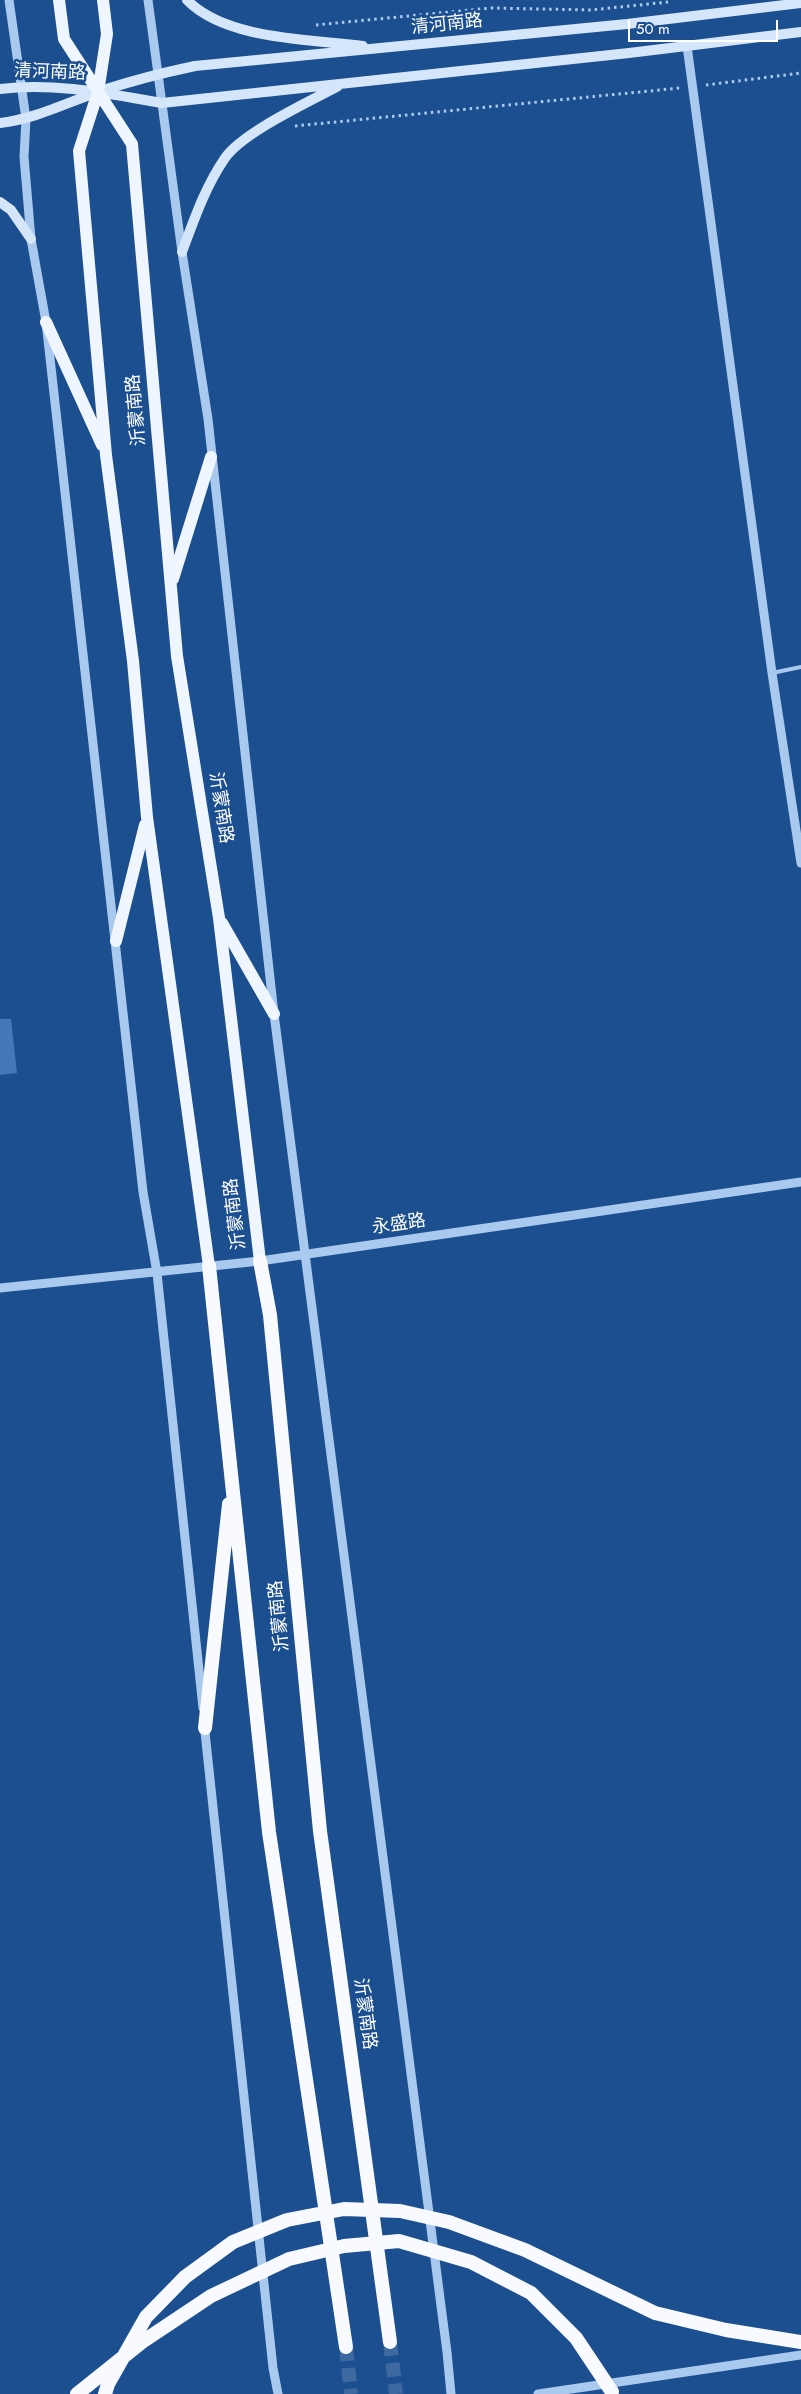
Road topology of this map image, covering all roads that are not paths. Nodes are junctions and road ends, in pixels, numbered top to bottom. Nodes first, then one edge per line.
1 (9, 0) edge
2 (59, 0) edge
3 (103, 0) edge
4 (148, 0) edge
5 (186, 0) edge
6 (801, 3) edge
7 (801, 32) edge
8 (687, 46) junction
9 (382, 48) junction
10 (158, 74) junction
11 (343, 83) junction
12 (21, 86) junction
13 (0, 89) edge
14 (98, 92) junction
15 (162, 103) junction
16 (26, 119) junction
17 (0, 123) edge
18 (0, 202) edge
19 (31, 239) junction
20 (182, 252) junction
21 (46, 322) junction
22 (106, 455) junction
23 (211, 458) junction
24 (171, 586) junction
25 (801, 668) edge
26 (772, 673) junction
27 (147, 817) junction
28 (801, 863) edge
29 (219, 918) junction
30 (116, 941) junction
31 (274, 1014) junction
32 (801, 1182) edge
33 (306, 1255) junction
34 (260, 1261) junction
35 (209, 1266) junction
36 (157, 1273) junction
37 (0, 1288) edge
38 (232, 1476) junction
39 (205, 1728) junction
40 (390, 2342) tunnel mouth
41 (801, 2342) edge
42 (346, 2347) tunnel mouth
43 (801, 2355) edge
44 (77, 2394) edge
45 (106, 2394) edge
46 (278, 2394) edge
47 (450, 2394) edge
48 (538, 2394) edge
49 (612, 2394) edge

1 - 12 street
2 - 14 main road, 沂蒙南路
3 - 14 main road, 沂蒙南路
4 - 10 street
5 - 9 main road
6 - 9 main road, 清河南路
7 - 8 main road, 清河南路
8 - 11 main road, 清河南路
8 - 26 street
9 - 10 main road, 清河南路
10 - 14 main road, 清河南路
10 - 15 street
11 - 15 main road, 清河南路
11 - 20 main road
12 - 13 main road, 清河南路
12 - 14 main road, 清河南路
12 - 16 street
14 - 15 main road, 清河南路
14 - 16 main road, 清河南路
14 - 22 main road, 沂蒙南路
14 - 24 main road, 沂蒙南路
15 - 20 street
16 - 17 main road, 清河南路
16 - 19 street
18 - 19 main road
19 - 21 street
20 - 23 street
21 - 22 main road
21 - 30 street
22 - 27 main road, 沂蒙南路
23 - 24 main road
23 - 31 street
24 - 29 main road, 沂蒙南路
25 - 26 lane
26 - 28 street
27 - 30 main road
27 - 35 main road, 沂蒙南路
29 - 31 main road
29 - 34 main road, 沂蒙南路
30 - 36 street
31 - 33 street
32 - 33 street, 永盛路
33 - 34 street, 永盛路
33 - 47 street
34 - 35 street, 永盛路
34 - 40 highway, 沂蒙南路
35 - 36 street, 永盛路
35 - 38 highway, 沂蒙南路
36 - 37 street, 永盛路
36 - 39 street
38 - 39 highway
38 - 42 highway, 沂蒙南路
39 - 46 street
41 - 45 highway, bridge
43 - 48 street
44 - 49 highway, bridge

